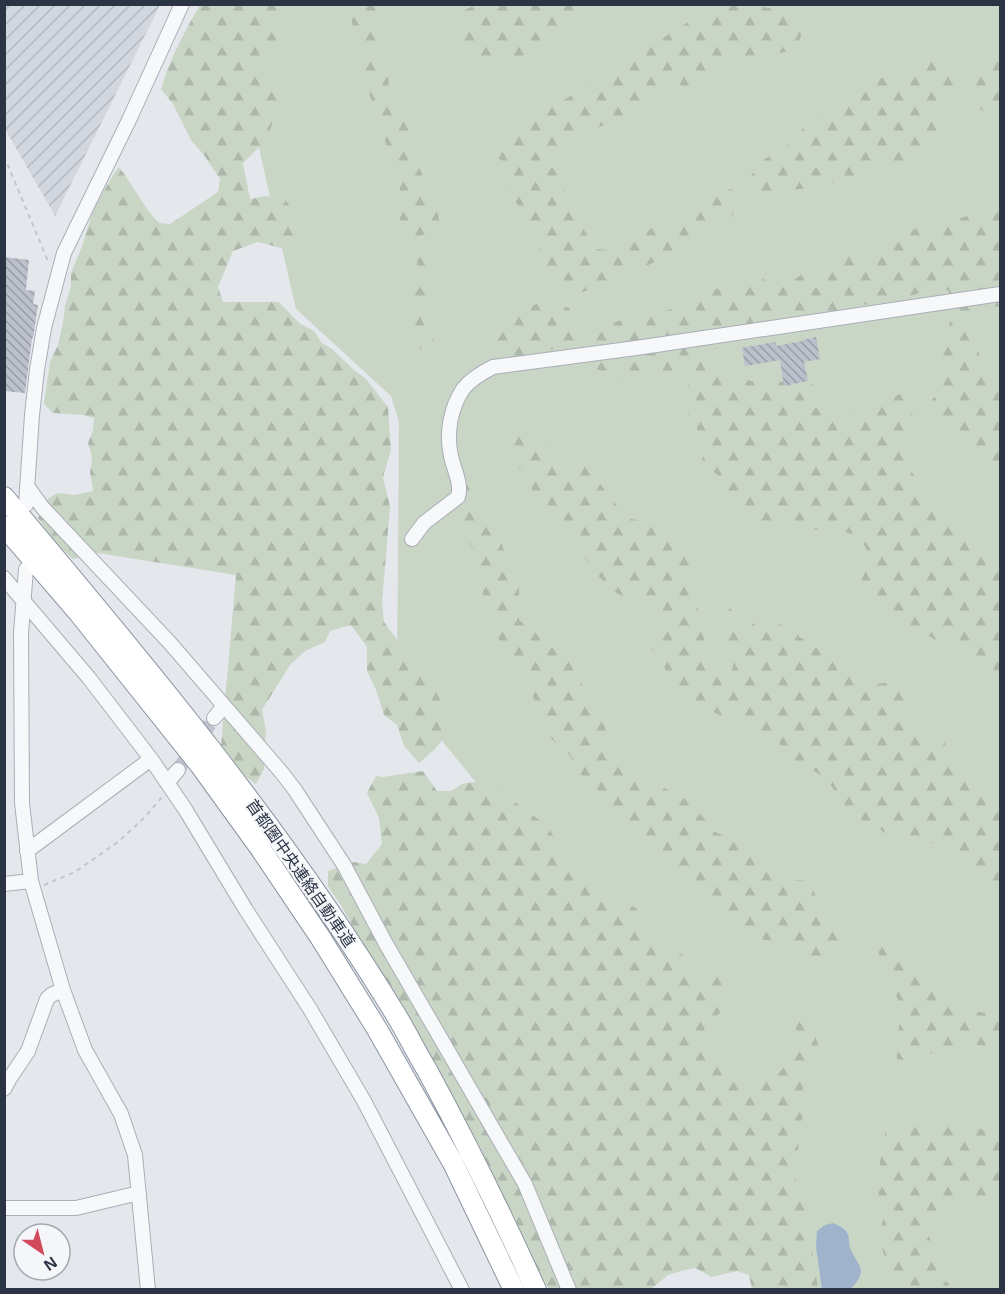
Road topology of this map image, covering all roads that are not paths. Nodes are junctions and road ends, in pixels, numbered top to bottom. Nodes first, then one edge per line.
1 (182, 4) edge
2 (1000, 294) edge
3 (27, 486) junction
4 (4, 497) edge
5 (26, 505) dead end
6 (4, 526) edge
7 (412, 539) dead end
8 (26, 569) dead end
9 (4, 579) edge
10 (23, 601) junction
11 (224, 706) junction
12 (214, 717) tunnel mouth
13 (151, 759) junction
14 (178, 770) tunnel mouth
15 (169, 785) junction
16 (27, 851) junction
17 (4, 884) edge
18 (32, 885) junction
19 (63, 990) junction
20 (4, 1089) edge
21 (139, 1193) junction
22 (4, 1208) edge
23 (148, 1290) edge
24 (462, 1290) edge
25 (514, 1290) edge
26 (536, 1290) edge
27 (569, 1290) edge

1 - 3 street
2 - 7 street
3 - 5 street
3 - 11 street
4 - 26 highway, 首都圏中央連絡自動車道
6 - 25 highway, 首都圏中央連絡自動車道
8 - 10 street
9 - 10 street
10 - 13 street
10 - 16 street
11 - 12 street
11 - 27 street
13 - 15 street
13 - 16 street
14 - 15 street
15 - 24 street
16 - 18 street
17 - 18 street
18 - 19 street
19 - 20 street
19 - 21 street
21 - 22 street
21 - 23 street

